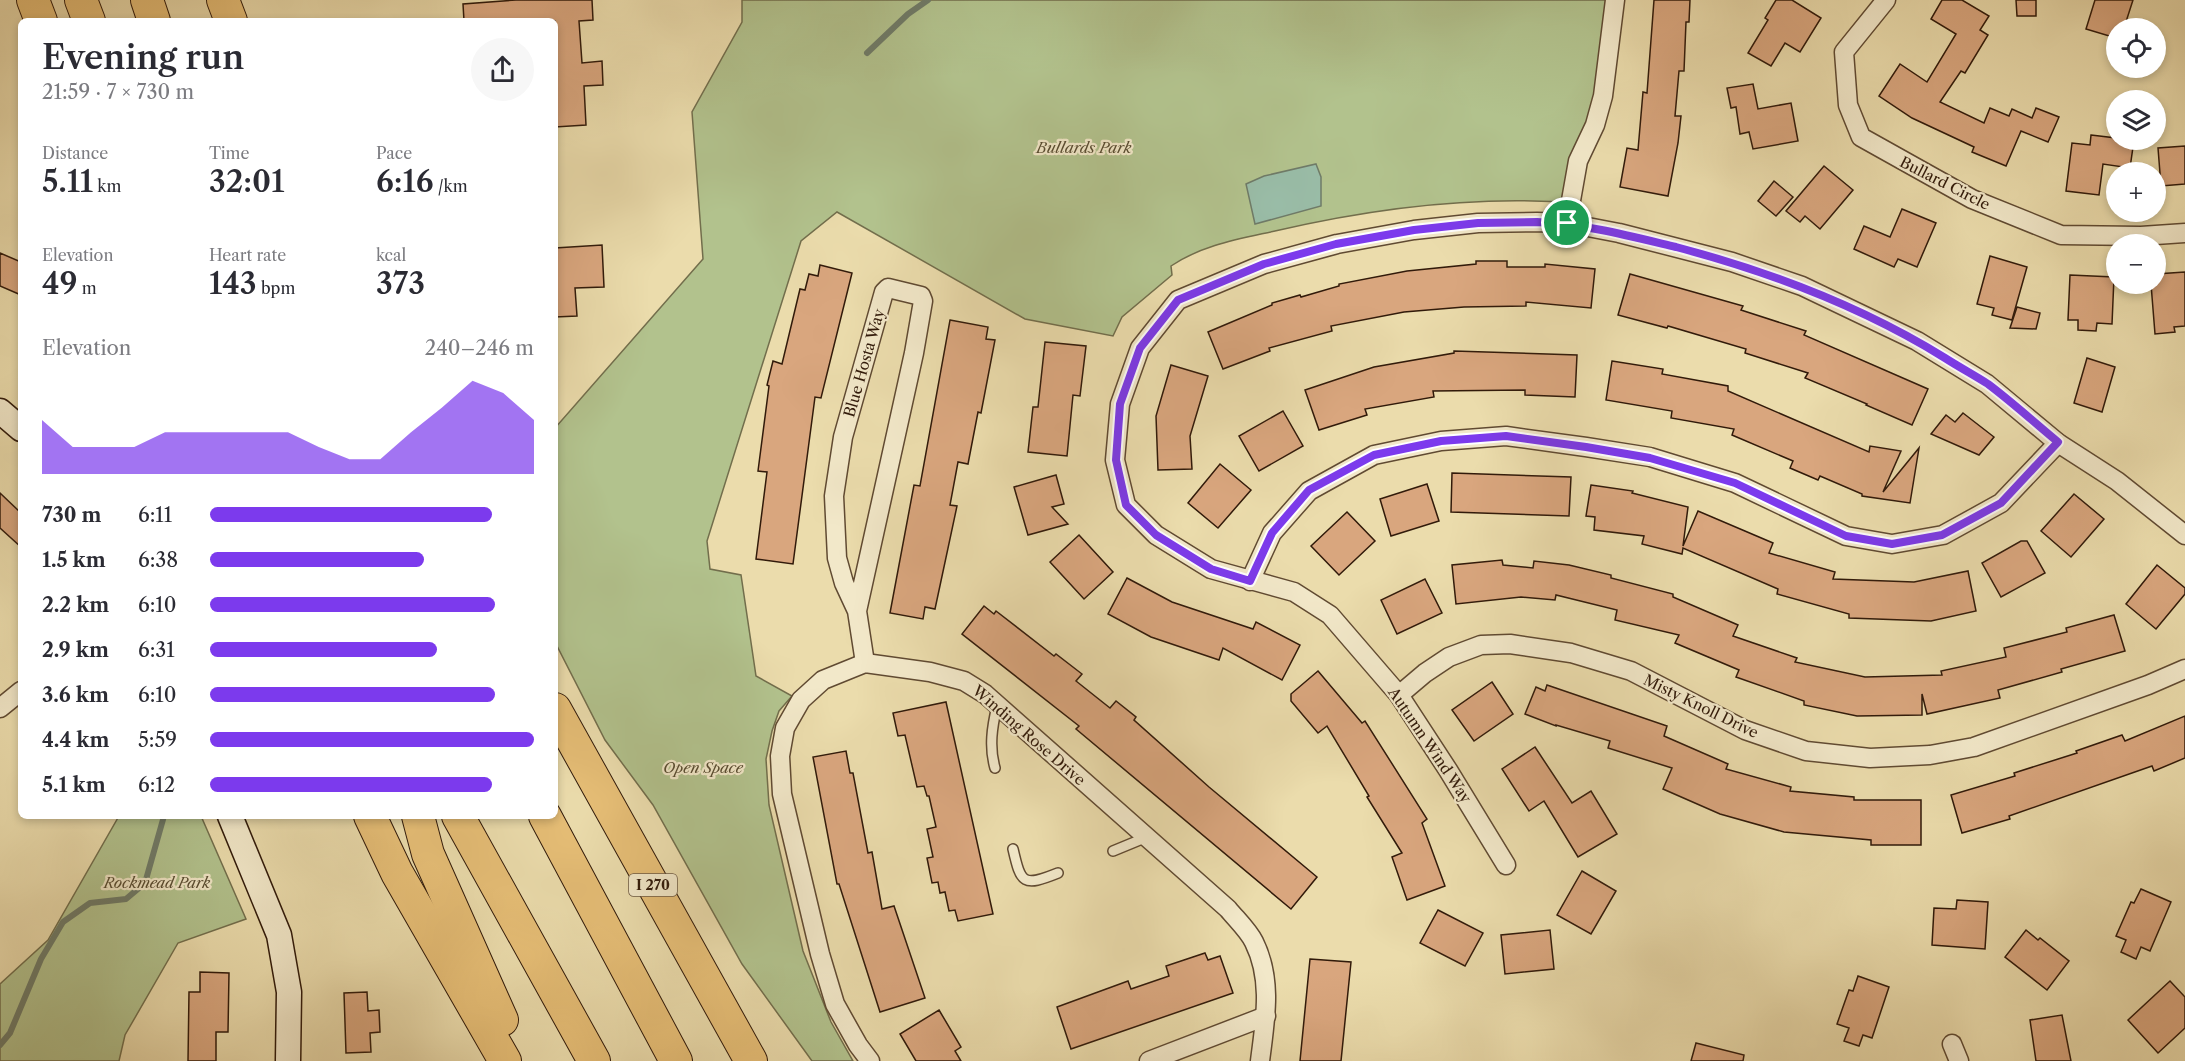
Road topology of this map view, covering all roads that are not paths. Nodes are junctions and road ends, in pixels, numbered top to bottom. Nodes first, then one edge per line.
1 (33, 0) edge
2 (81, 0) edge
3 (147, 0) edge
4 (223, 0) edge
5 (1615, 0) edge
6 (1886, 0) edge
7 (40, 18) edge
8 (87, 18) edge
9 (153, 18) edge
10 (230, 18) edge
11 (1567, 223) junction
12 (2185, 233) edge
13 (0, 411) edge
14 (18, 426) edge
15 (2058, 442) junction
16 (2185, 535) edge
17 (1250, 581) junction
18 (856, 611) junction
19 (865, 663) junction
20 (2185, 669) edge
21 (18, 693) edge
22 (1399, 695) junction
23 (997, 706) junction
24 (0, 708) edge
25 (558, 714) edge
26 (995, 768) dead end
27 (231, 819) edge
28 (371, 819) edge
29 (419, 819) edge
30 (460, 819) edge
31 (547, 819) edge
32 (1147, 837) junction
33 (1013, 849) dead end
34 (1113, 851) dead end
35 (1506, 865) dead end
36 (1058, 873) dead end
37 (1266, 1016) junction
38 (288, 1061) edge
39 (505, 1061) edge
40 (521, 1061) edge
41 (594, 1061) edge
42 (676, 1061) edge
43 (751, 1061) edge
44 (870, 1061) edge
45 (1149, 1061) edge
46 (1260, 1061) edge

1 - 7 highway
2 - 8 highway
3 - 9 highway
4 - 10 highway
5 - 11 street
6 - 12 street, Bullard Circle
11 - 15 street, Autumn Wind Way
11 - 17 street, Autumn Wind Way
13 - 14 street
15 - 16 street, Autumn Wind Way
15 - 17 street
17 - 22 street, Autumn Wind Way
18 - 18 street, Blue Hosta Way
18 - 19 street, Blue Hosta Way
19 - 23 street, Winding Rose Drive
19 - 44 street
20 - 22 street, Misty Knoll Drive
21 - 24 street
22 - 35 street, Autumn Wind Way
23 - 26 lane
23 - 32 street, Winding Rose Drive
25 - 43 highway, I 270
27 - 38 street
28 - 39 highway
29 - 40 highway
30 - 41 highway
31 - 42 highway
32 - 34 lane
32 - 37 street, Winding Rose Drive
33 - 36 lane
37 - 45 street
37 - 46 street, Winding Rose Drive

